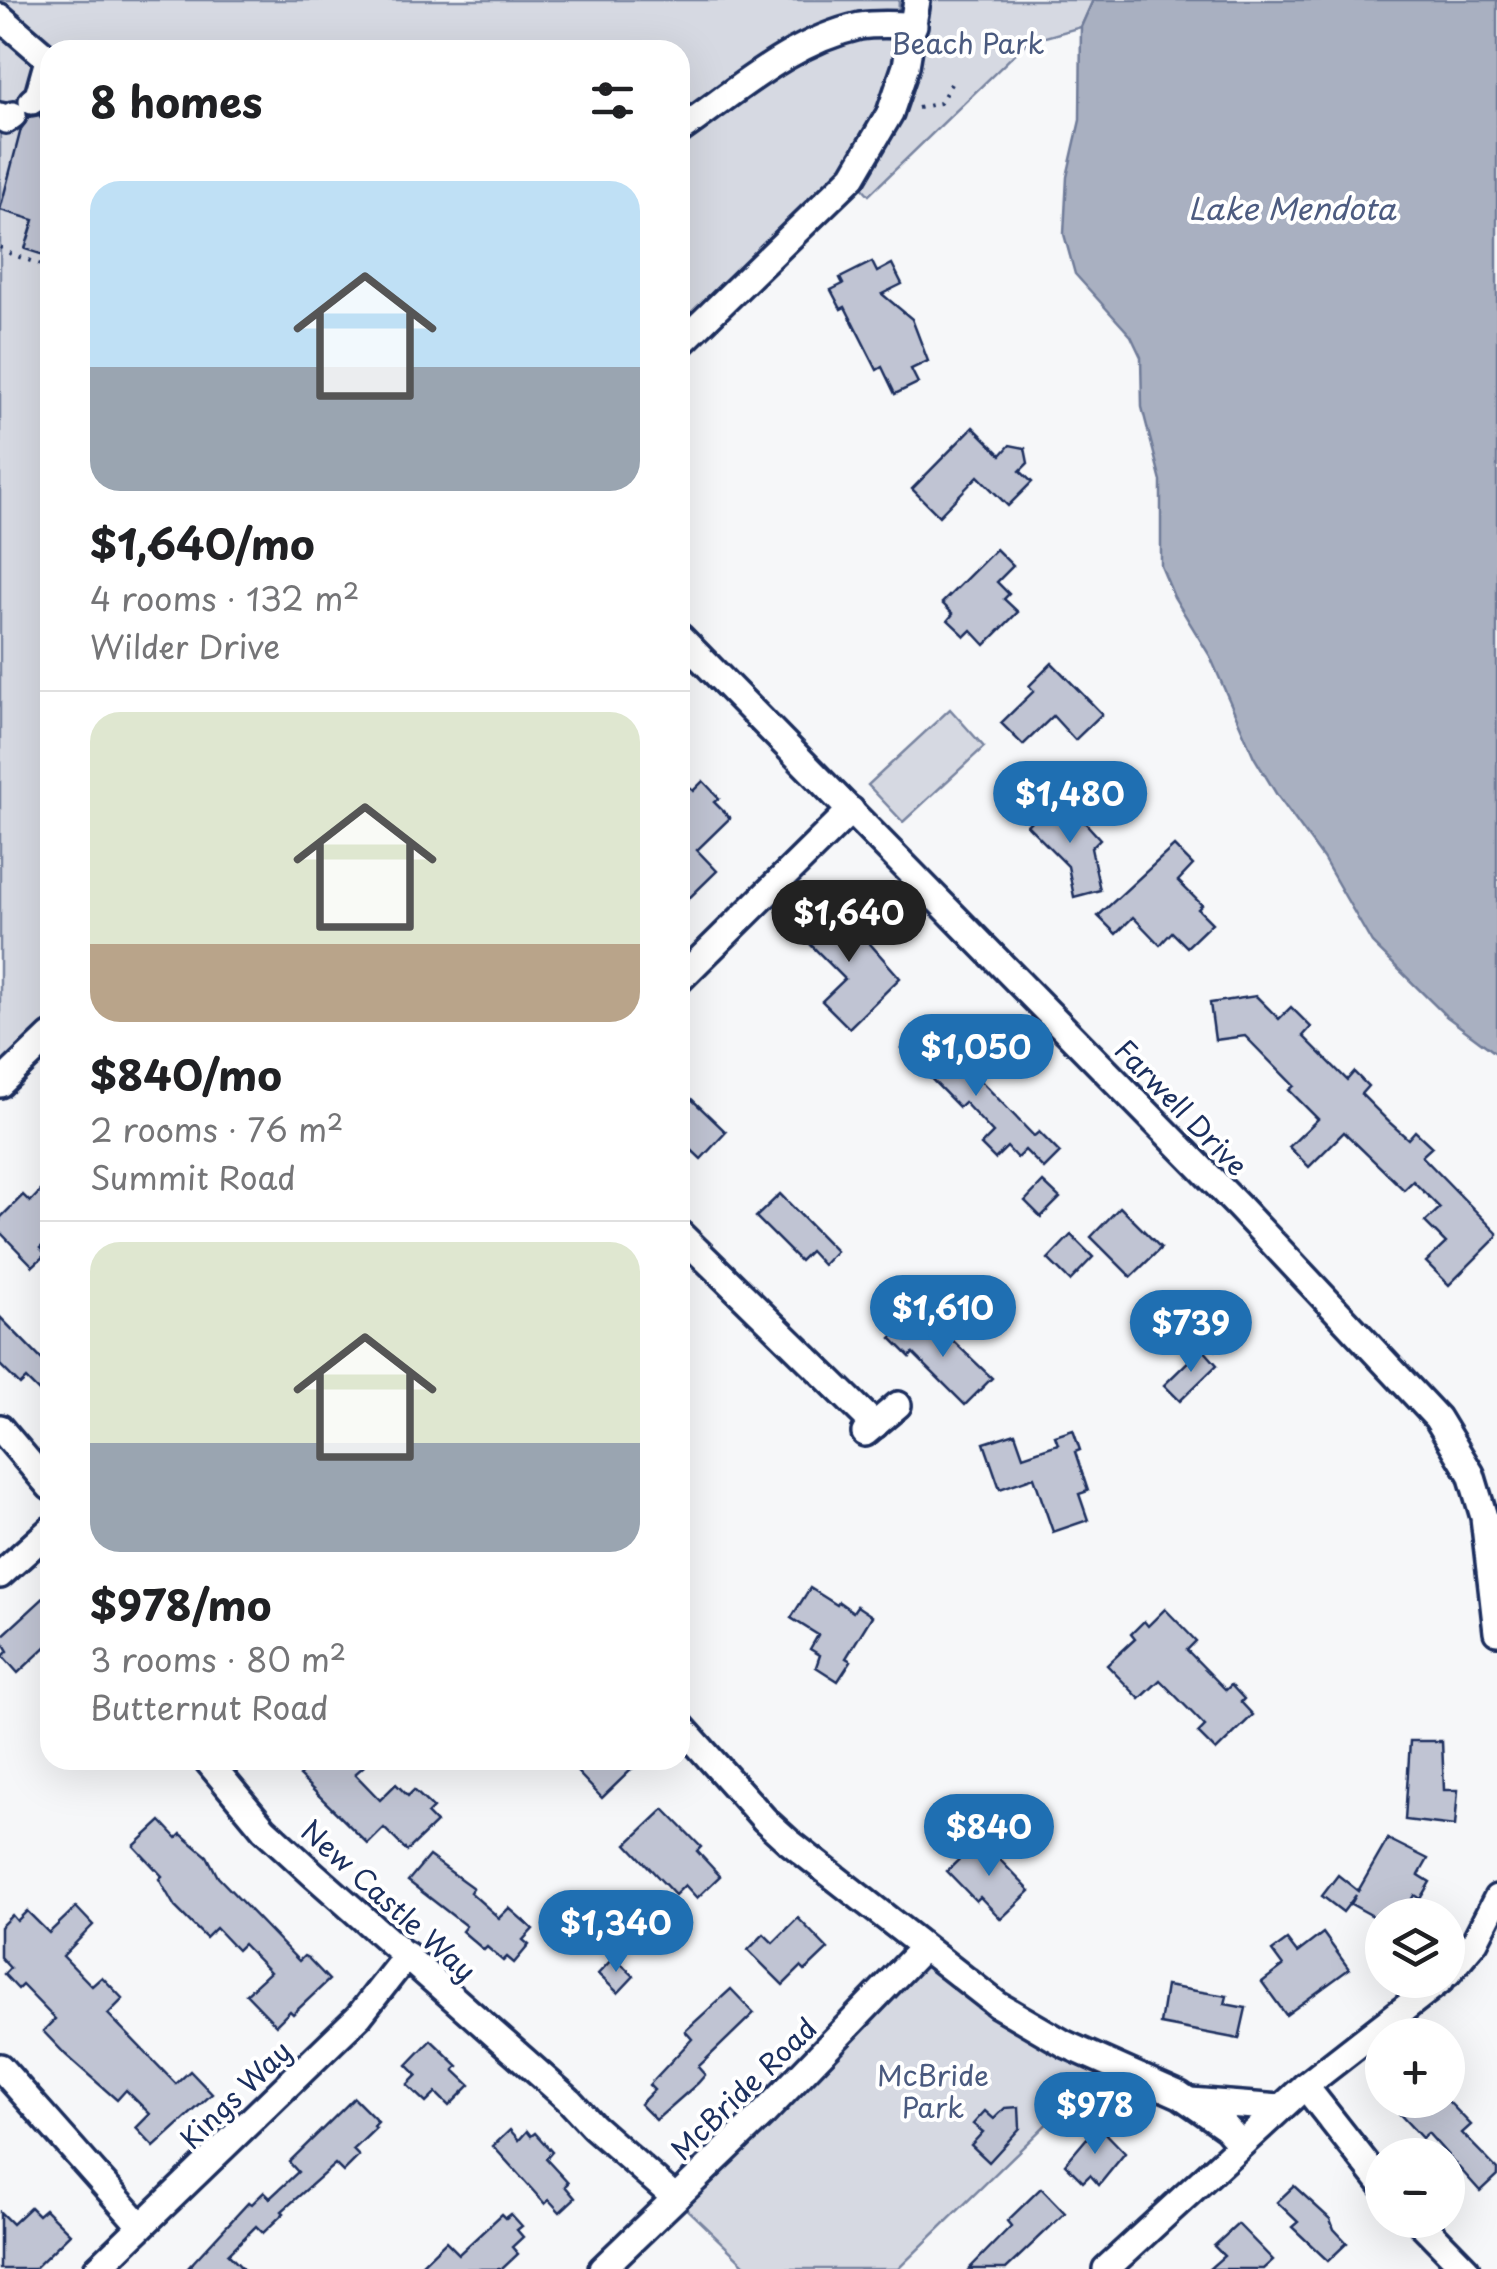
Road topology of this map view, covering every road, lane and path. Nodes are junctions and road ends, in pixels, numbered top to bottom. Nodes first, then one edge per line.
1 (916, 12) edge
2 (0, 18) edge
3 (40, 52) edge
4 (951, 84) dead end
5 (40, 89) edge
6 (914, 108) dead end
7 (15, 110) edge
8 (690, 122) edge
9 (0, 247) edge
10 (40, 264) edge
11 (690, 334) edge
12 (690, 647) edge
13 (850, 810) junction
14 (690, 969) edge
15 (40, 1046) edge
16 (0, 1084) edge
17 (690, 1244) edge
18 (898, 1405) dead end
19 (0, 1428) edge
20 (40, 1474) edge
21 (40, 1539) edge
22 (0, 1575) edge
23 (1497, 1632) edge
24 (690, 1737) edge
25 (214, 1770) edge
26 (1497, 1898) edge
27 (923, 1948) junction
28 (1465, 1953) edge
29 (406, 1955) junction
30 (1418, 1998) edge
31 (0, 2067) edge
32 (1305, 2086) junction
33 (1188, 2101) junction
34 (1280, 2108) junction
35 (1241, 2144) junction
36 (1365, 2162) edge
37 (674, 2197) junction
38 (141, 2226) junction
39 (1436, 2238) edge
40 (97, 2269) edge
41 (602, 2269) edge
42 (1106, 2269) edge
43 (1466, 2269) edge

1 - 8 street
1 - 11 street
2 - 3 street
4 - 6 path
5 - 7 street
9 - 10 path
12 - 13 street, Farwell Drive
13 - 14 street
13 - 23 street, Farwell Drive
15 - 16 street
17 - 18 street
19 - 20 street
21 - 22 street
24 - 27 street
25 - 29 street, New Castle Way
26 - 28 street
27 - 33 street
27 - 37 street, McBride Road
29 - 37 street, New Castle Way
29 - 38 street, Kings Way
30 - 32 street
31 - 38 street
32 - 34 street
32 - 36 street
33 - 34 street
33 - 35 street
34 - 35 street
35 - 42 street
37 - 41 street, McBride Road
38 - 40 street, Kings Way
39 - 43 street

